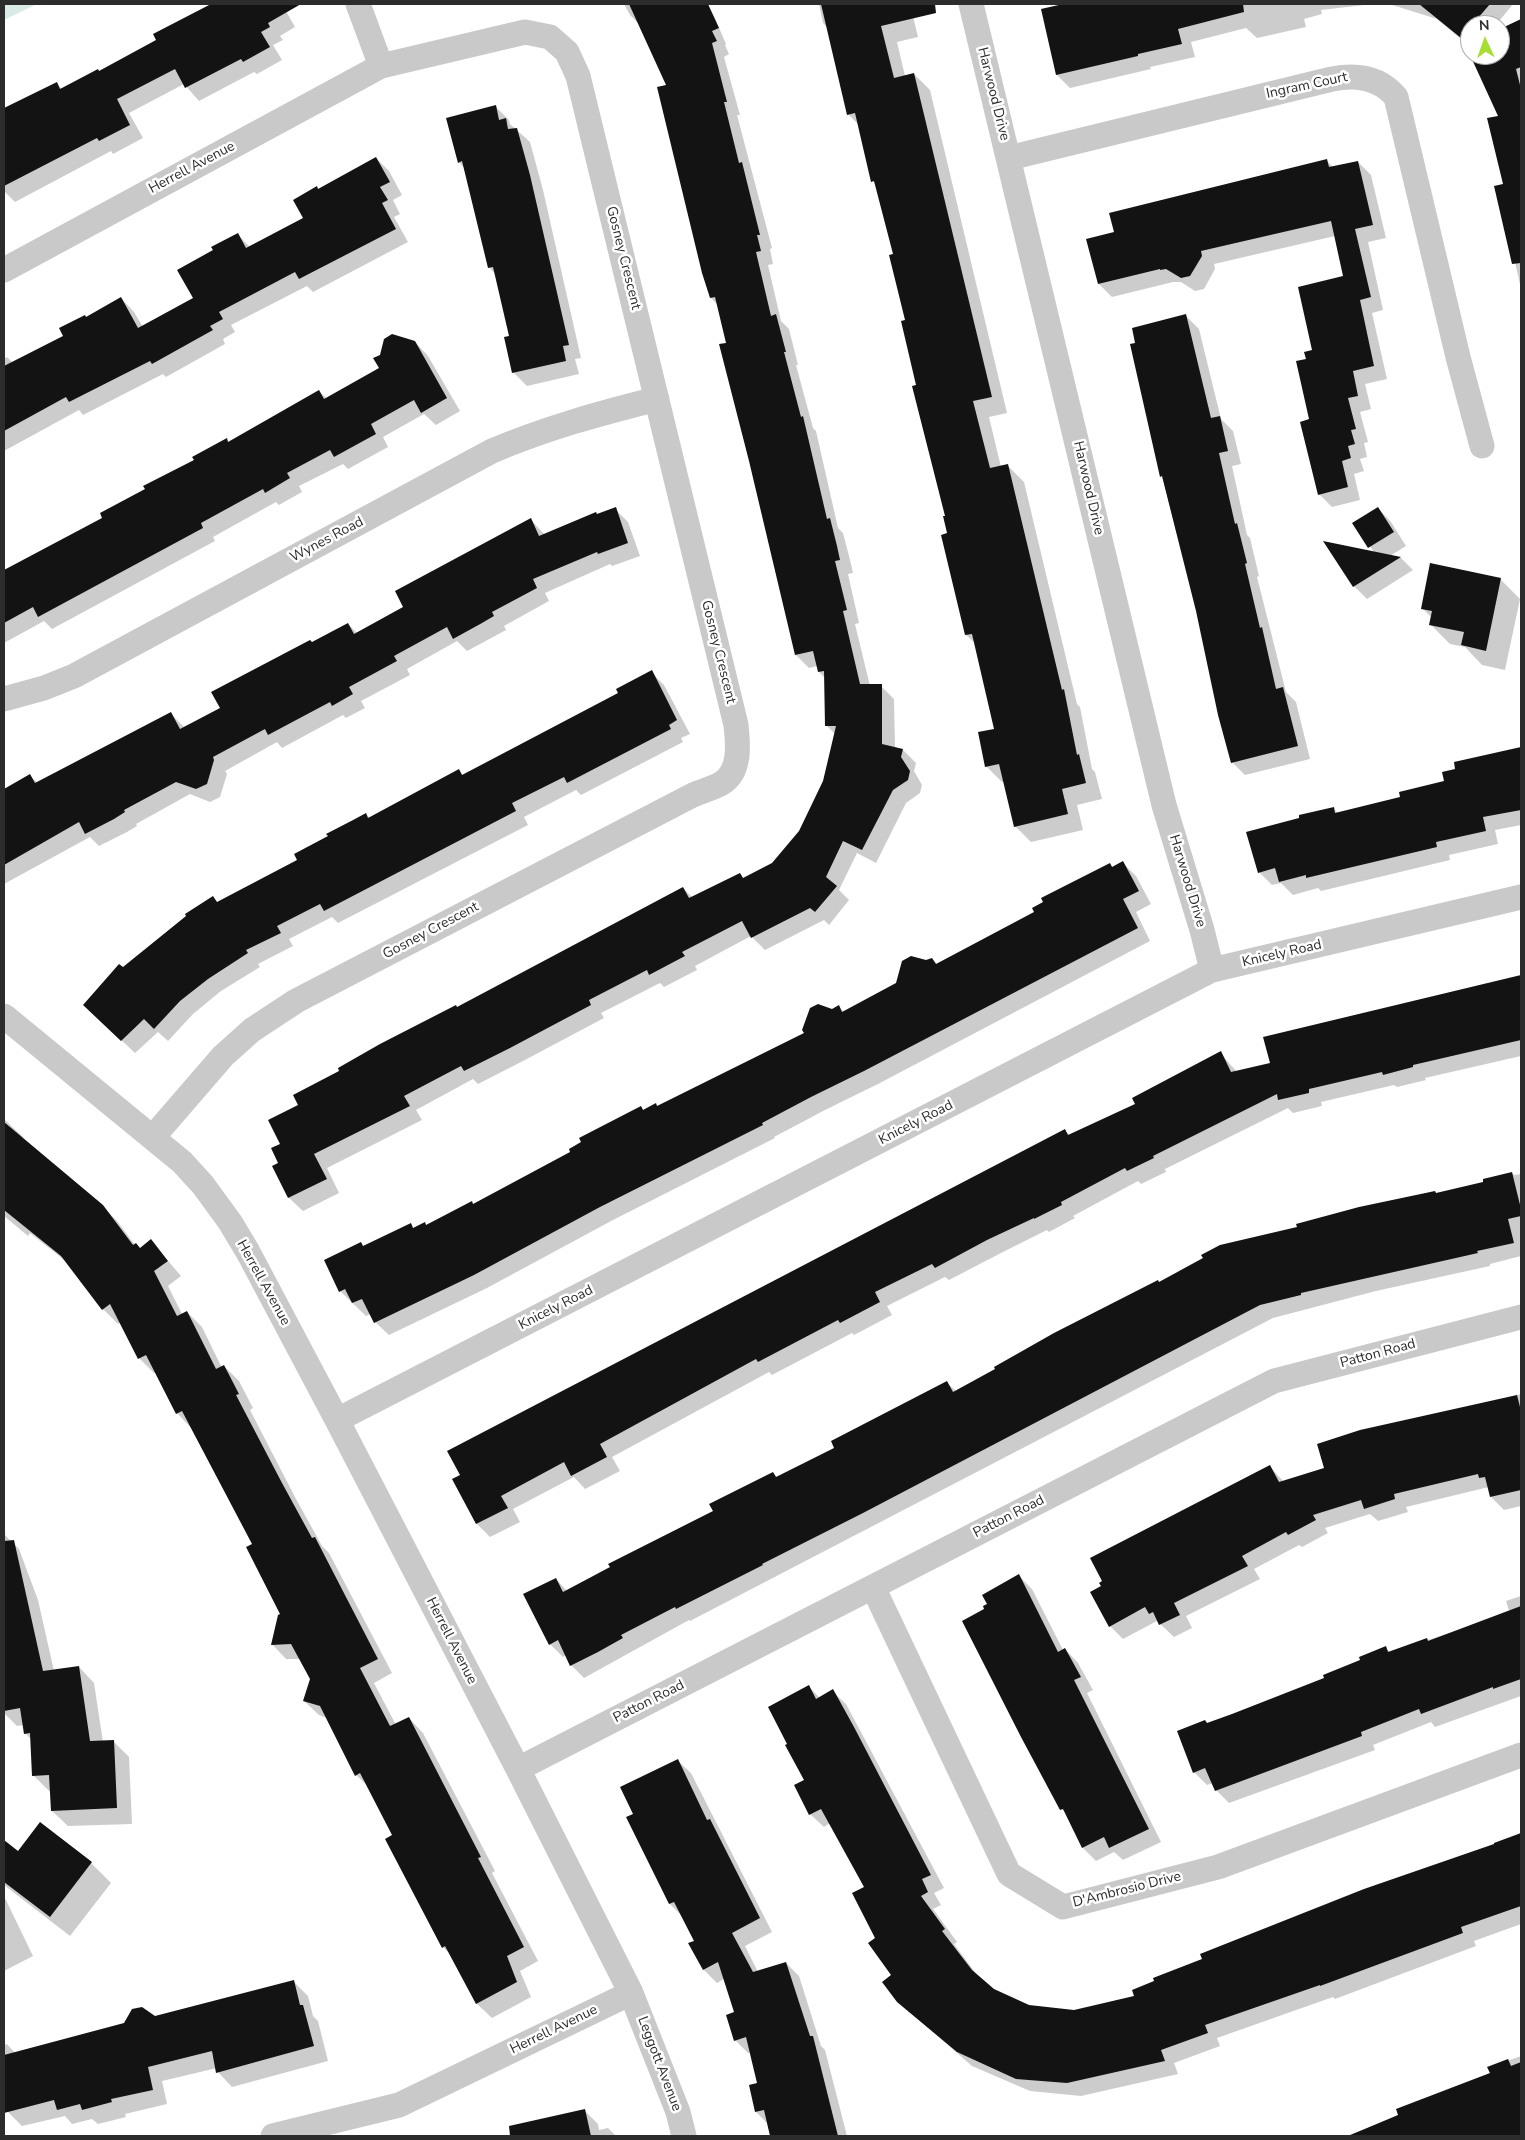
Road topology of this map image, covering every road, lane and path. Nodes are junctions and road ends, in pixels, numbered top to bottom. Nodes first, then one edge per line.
1 (358, 4) edge
2 (971, 4) edge
3 (381, 66) junction
4 (1009, 158) junction
5 (4, 270) edge
6 (658, 399) junction
7 (1482, 446) dead end
8 (4, 699) edge
9 (1521, 897) edge
10 (1212, 970) junction
11 (4, 1016) edge
12 (153, 1137) junction
13 (1521, 1317) edge
14 (338, 1420) junction
15 (873, 1587) junction
16 (1521, 1755) edge
17 (518, 1770) junction
18 (631, 1993) junction
19 (273, 2136) edge
20 (684, 2136) edge

1 - 3 street
2 - 4 street, Harwood Drive
3 - 5 street, Herrell Avenue
3 - 6 street, Gosney Crescent
4 - 7 street, Ingram Court
4 - 10 street, Harwood Drive
6 - 8 street, Wynes Road
6 - 12 street, Gosney Crescent
9 - 10 street, Knicely Road
10 - 14 street, Knicely Road
11 - 12 street, Herrell Avenue
12 - 14 street, Herrell Avenue
13 - 15 street, Patton Road
14 - 17 street, Herrell Avenue
15 - 16 street, D'Ambrosio Drive
15 - 17 street, Patton Road
17 - 18 street, Herrell Avenue
18 - 19 street, Herrell Avenue
18 - 20 street, Leggott Avenue

